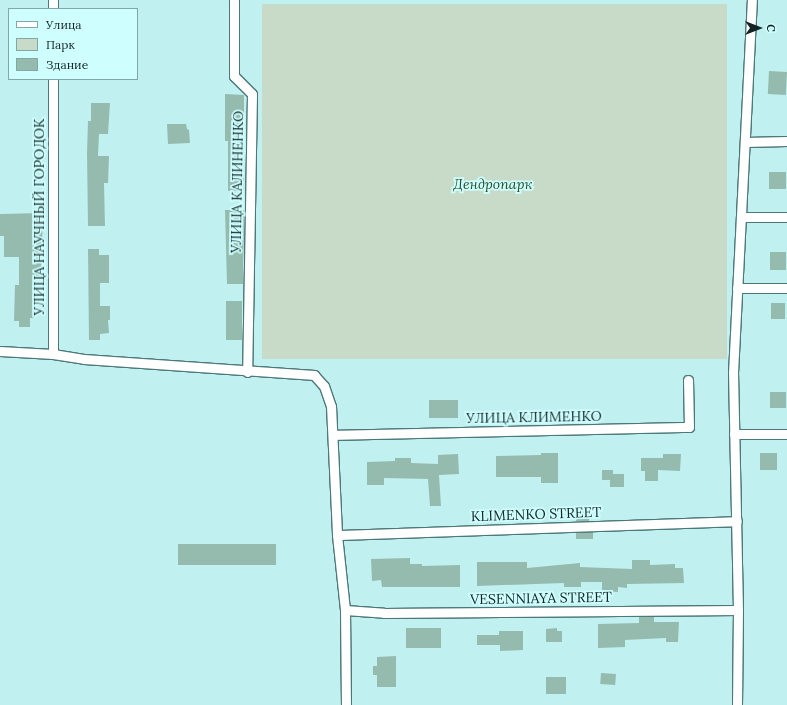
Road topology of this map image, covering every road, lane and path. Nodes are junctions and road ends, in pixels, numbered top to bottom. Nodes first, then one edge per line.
1 (234, 0) edge
2 (752, 0) edge
3 (53, 80) edge
4 (787, 141) edge
5 (745, 142) junction
6 (741, 217) junction
7 (787, 218) edge
8 (737, 288) junction
9 (787, 288) edge
10 (0, 351) edge
11 (53, 354) junction
12 (247, 372) junction
13 (688, 380) dead end
14 (734, 434) junction
15 (787, 434) edge
16 (333, 435) junction
17 (737, 521) junction
18 (336, 535) junction
19 (345, 610) junction
20 (738, 610) junction
21 (346, 705) edge
22 (737, 705) edge

1 - 12 street, УЛИЦА КАЛИНЕНКО
2 - 5 street
3 - 11 street, УЛИЦА НАУЧНЫЙ ГОРОДОК
4 - 5 street
5 - 6 street
6 - 7 street
6 - 8 street
8 - 9 street
8 - 14 street
10 - 11 street
11 - 12 street
12 - 16 street
13 - 16 street, УЛИЦА КЛИМЕНКО
14 - 15 street
14 - 17 street
16 - 18 street
17 - 18 street, KLIMENKO STREET
17 - 20 street
18 - 19 street
19 - 20 street, VESENNIAYA STREET
19 - 21 street
20 - 22 street

